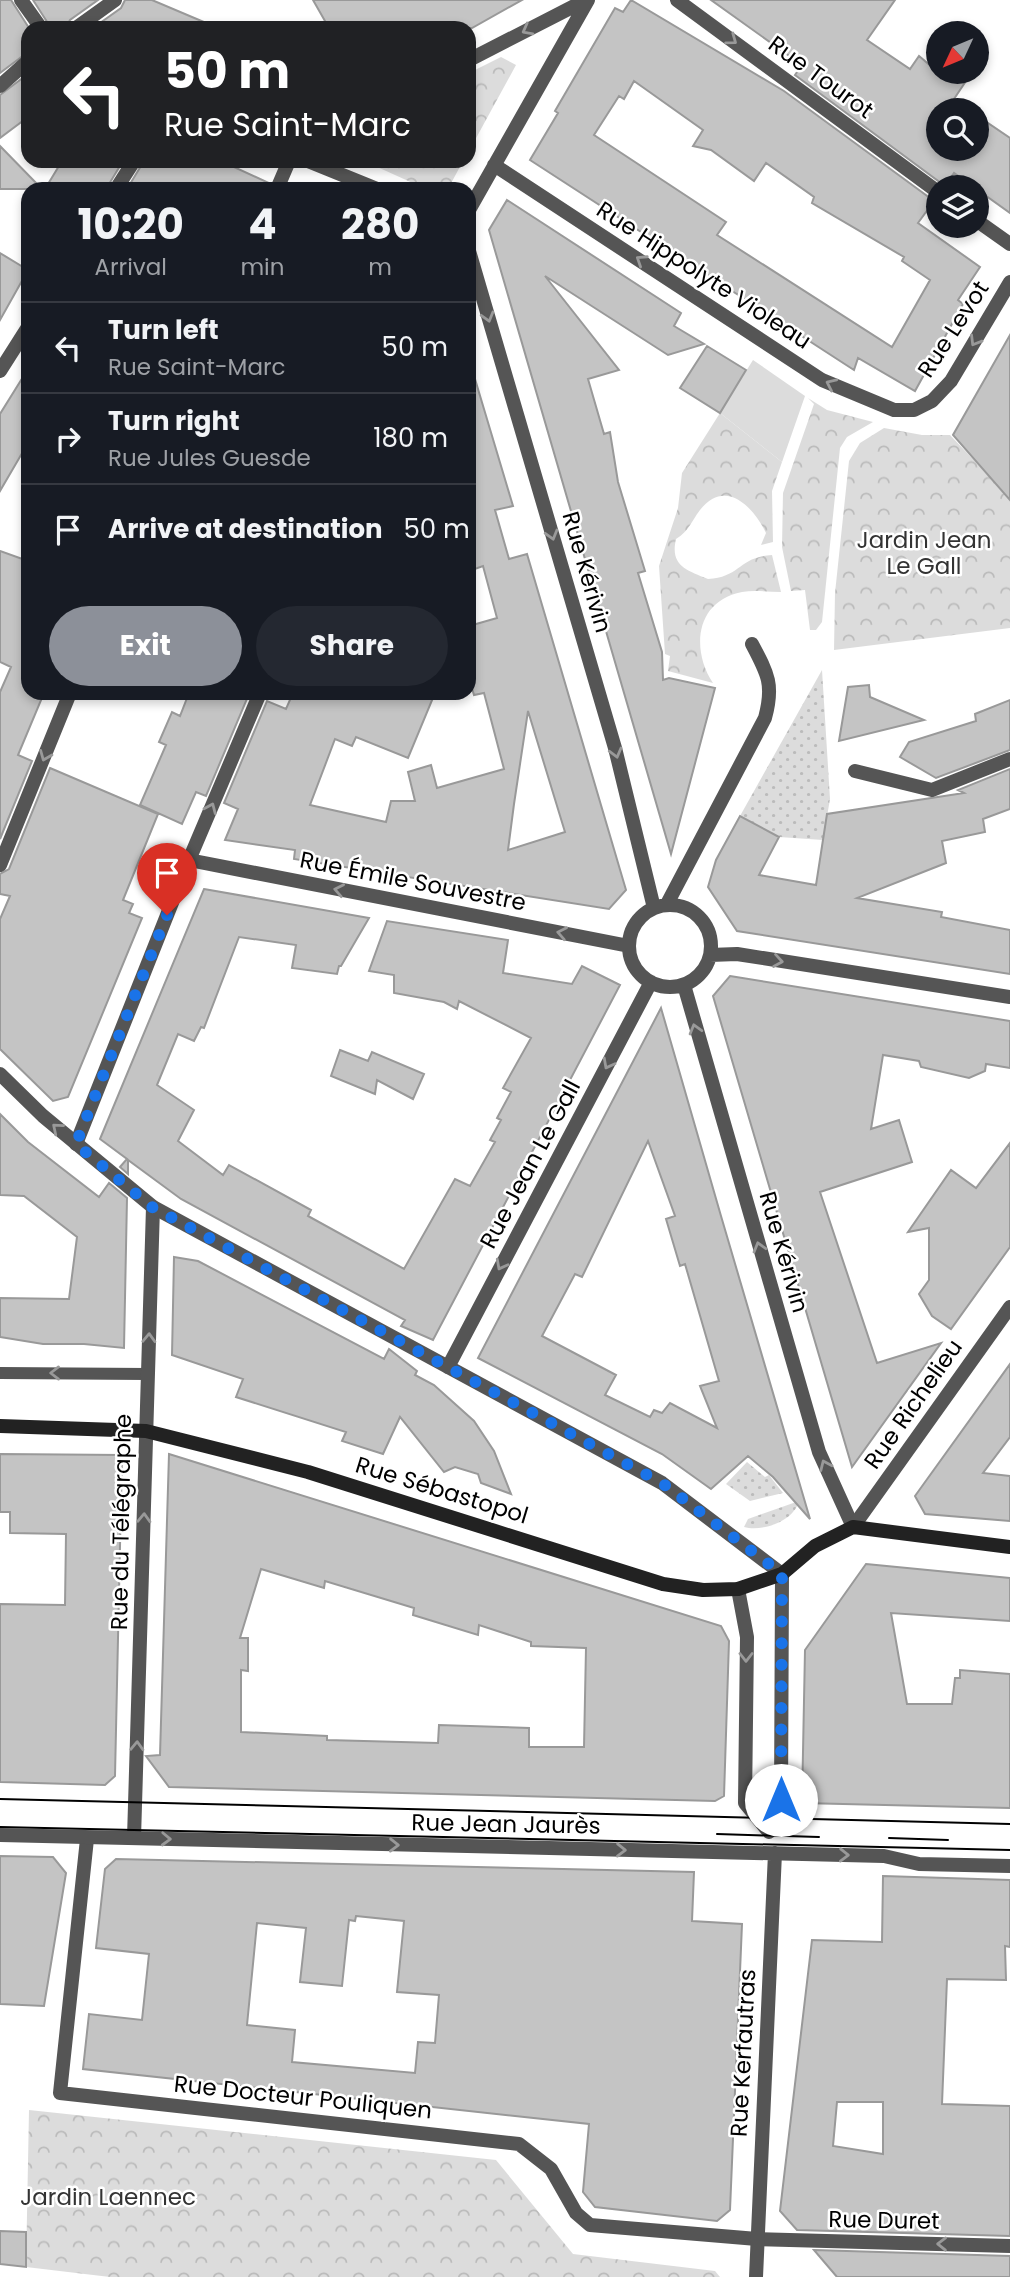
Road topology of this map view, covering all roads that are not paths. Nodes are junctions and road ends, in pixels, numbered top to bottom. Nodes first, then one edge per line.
1 (21, 0) edge
2 (115, 0) edge
3 (587, 0) edge
4 (677, 0) edge
5 (36, 21) edge
6 (86, 21) edge
7 (476, 56) edge
8 (21, 67) edge
9 (0, 86) edge
10 (494, 165) junction
11 (325, 168) edge
12 (360, 182) edge
13 (926, 183) edge
14 (476, 197) edge
15 (989, 229) edge
16 (1010, 244) edge
17 (476, 275) edge
18 (1010, 282) edge
19 (21, 338) edge
20 (0, 371) edge
21 (894, 410) joint
22 (752, 644) dead end
23 (68, 700) edge
24 (257, 700) edge
25 (1010, 759) edge
26 (855, 771) dead end
27 (189, 860) junction
28 (0, 865) edge
29 (661, 906) junction
30 (629, 946) junction
31 (710, 955) junction
32 (652, 982) junction
33 (684, 985) junction
34 (1010, 997) edge
35 (0, 1074) edge
36 (76, 1144) junction
37 (152, 1207) junction
38 (1010, 1307) edge
39 (448, 1367) junction
40 (0, 1373) edge
41 (148, 1374) junction
42 (0, 1426) edge
43 (146, 1431) junction
44 (853, 1527) junction
45 (1010, 1547) edge
46 (782, 1574) junction
47 (738, 1589) junction
48 (769, 1832) junction
49 (0, 1835) edge
50 (134, 1838) junction
51 (87, 1839) junction
52 (775, 1853) junction
53 (1010, 1866) edge
54 (757, 2239) junction
55 (1010, 2246) edge
56 (756, 2277) edge

1 - 5 street
2 - 6 street
3 -> 7 street
3 - 10 street
4 -> 13 street, Rue Tourot
8 - 9 street
10 - 14 street
21 -> 10 street, Rue Hippolyte Violeau
11 - 12 street
15 - 16 street
17 -> 29 street, Rue Kérivin
18 -> 21 street, Rue Levot
19 - 20 street
22 - 29 street
23 -> 28 street
27 -> 24 street
25 - 26 street
30 -> 27 street, Rue Émile Souvestre
27 - 36 street
29 - 30 street
29 - 31 street
30 - 32 street
31 - 33 street
31 -> 34 street
32 - 33 street
32 -> 39 street, Rue Jean Le Gall
44 -> 33 street, Rue Kérivin
36 -> 35 street
36 - 37 street
37 - 39 street
41 -> 37 street, Rue du Télégraphe
38 - 44 street, Rue Richelieu
39 - 46 street
41 -> 40 lane
41 - 43 street, Rue du Télégraphe
42 - 43 main road, Rue Sébastopol
43 - 47 main road, Rue Sébastopol
50 -> 43 street, Rue du Télégraphe
44 - 45 main road
44 - 46 main road, Rue Sébastopol
46 - 47 main road, Rue Sébastopol
46 - 48 street
47 -> 48 street
48 - 52 street, Rue Kerfautras
49 - 51 street, Rue Jean Jaurès
50 - 51 street, Rue Jean Jaurès
50 -> 52 street, Rue Jean Jaurès
51 - 54 street, Rue Docteur Pouliquen
52 -> 53 street, Rue Jean Jaurès
52 - 54 street, Rue Kerfautras
55 -> 54 street, Rue Duret
54 - 56 street, Rue Kerfautras

